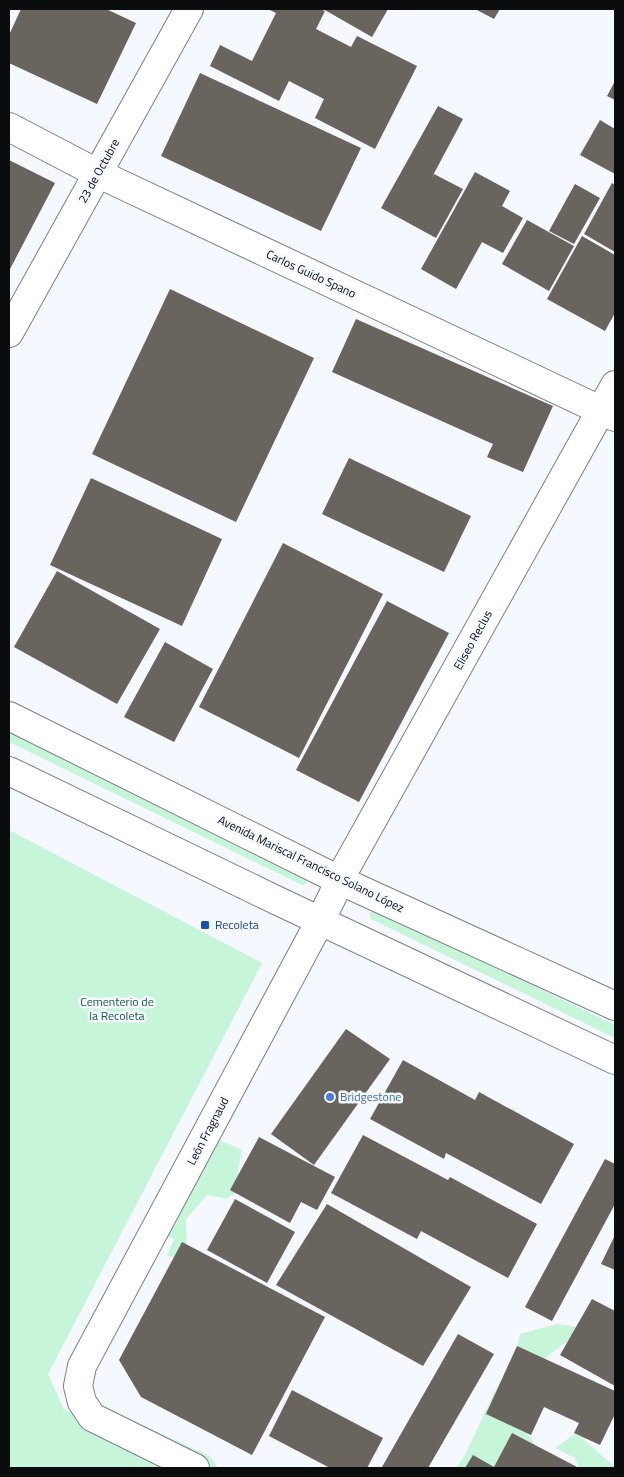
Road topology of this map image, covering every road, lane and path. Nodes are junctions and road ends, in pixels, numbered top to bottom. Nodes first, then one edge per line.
1 (189, 9) edge
2 (9, 127) edge
3 (97, 173) junction
4 (9, 333) edge
5 (615, 385) edge
6 (608, 413) edge
7 (9, 716) edge
8 (9, 771) edge
9 (336, 888) junction
10 (320, 921) junction
11 (615, 1006) edge
12 (615, 1060) edge
13 (195, 1468) edge

1 - 3 main road, 23 de Octubre
2 - 3 main road, Carlos Guido Spano
3 - 4 main road, 23 de Octubre
3 - 6 main road, Carlos Guido Spano
5 - 6 main road, Eliseo Reclus
6 - 9 main road, Eliseo Reclus
7 - 9 main road, Avenida Mariscal Francisco Solano López
8 - 10 main road
9 - 10 main road, León Fragnaud
9 - 11 main road, Avenida Mariscal Francisco Solano López
10 - 12 main road
10 - 13 main road, León Fragnaud

